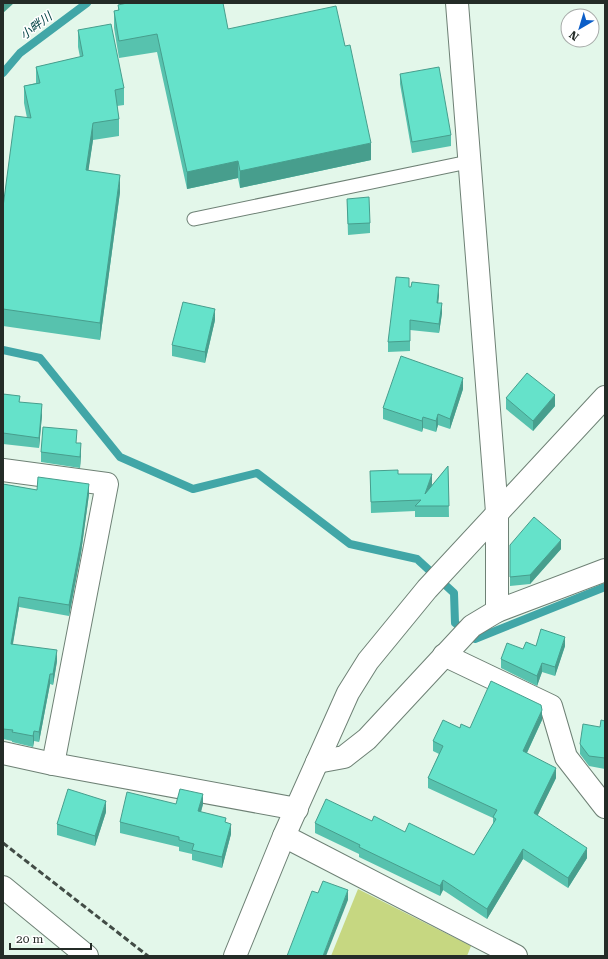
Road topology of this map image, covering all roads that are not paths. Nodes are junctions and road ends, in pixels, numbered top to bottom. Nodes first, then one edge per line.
1 (457, 3) edge
2 (468, 162) junction
3 (194, 219) dead end
4 (605, 397) edge
5 (3, 470) edge
6 (497, 512) junction
7 (605, 570) edge
8 (497, 611) junction
9 (444, 655) junction
10 (3, 753) edge
11 (317, 762) junction
12 (53, 764) junction
13 (605, 807) edge
14 (297, 809) junction
15 (284, 836) junction
16 (3, 887) edge
17 (87, 956) edge
18 (235, 956) edge
19 (516, 956) edge

1 - 2 street
2 - 3 lane
2 - 6 street
4 - 6 street
5 - 12 street
6 - 8 street
6 - 11 street
7 - 8 street
8 - 9 street
9 - 11 street
9 - 13 street
10 - 12 street
11 - 14 street
12 - 14 street
14 - 15 street
15 - 18 street
15 - 19 street
16 - 17 street

